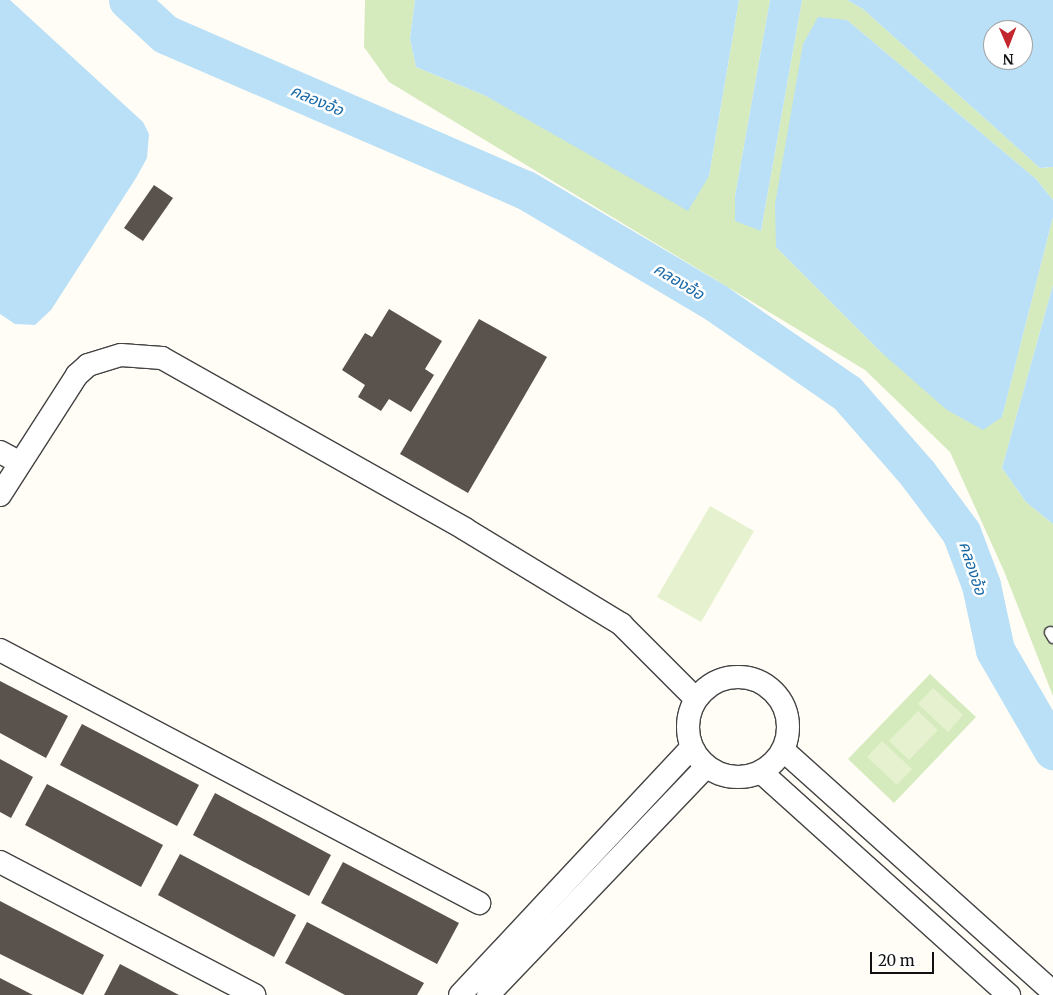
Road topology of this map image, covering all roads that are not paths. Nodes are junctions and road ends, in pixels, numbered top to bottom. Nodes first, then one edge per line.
1 (10, 457) edge
2 (0, 495) edge
3 (0, 650) edge
4 (696, 699) junction
5 (691, 748) junction
6 (783, 750) junction
7 (706, 767) junction
8 (761, 772) junction
9 (0, 862) edge
10 (479, 902) dead end
11 (560, 907) junction
12 (1053, 992) edge
13 (254, 995) edge
14 (460, 995) edge
15 (488, 995) edge
16 (1009, 995) edge

1 - 2 street
1 - 4 street
3 - 10 street
4 - 5 street
4 - 6 street
5 - 7 street
5 - 11 street
6 - 8 street
6 - 12 street
7 - 8 street
7 - 11 street
8 - 16 street
9 - 13 street
11 - 14 street
11 - 15 street

